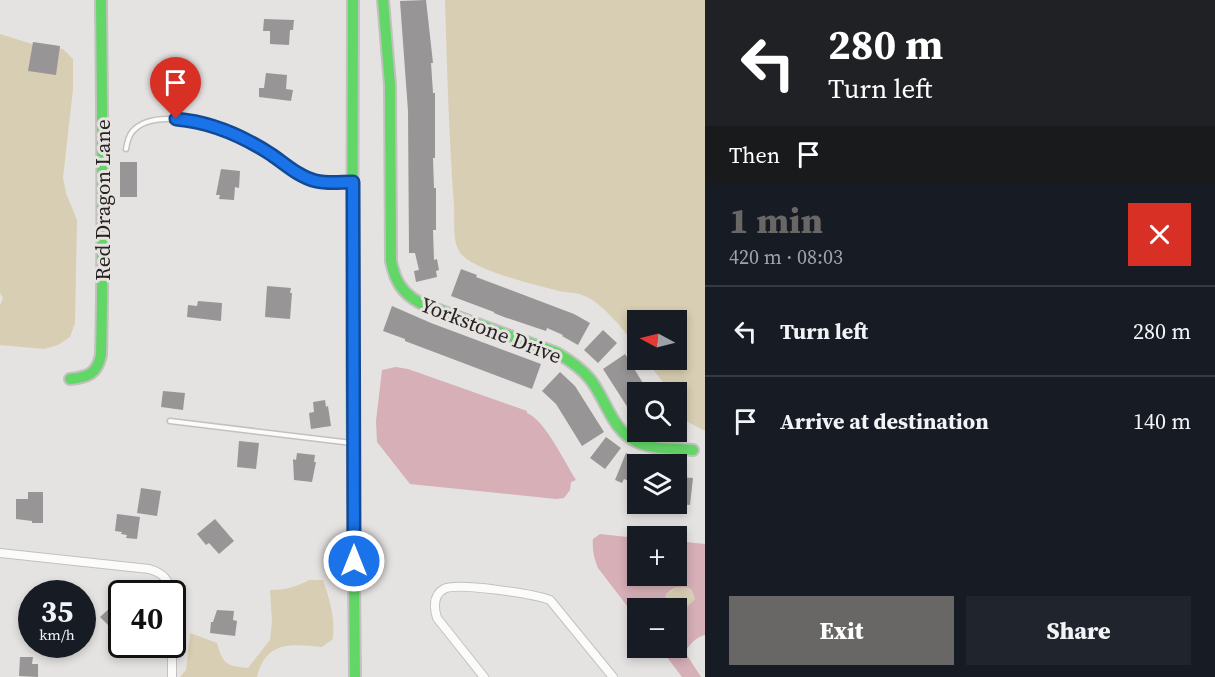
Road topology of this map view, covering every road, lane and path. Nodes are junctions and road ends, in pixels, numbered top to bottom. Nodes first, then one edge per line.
1 (100, 0) edge
2 (353, 0) edge
3 (383, 0) edge
4 (126, 149) dead end
5 (353, 182) junction
6 (70, 379) dead end
7 (170, 421) dead end
8 (353, 443) junction
9 (693, 450) dead end
10 (0, 553) edge
11 (167, 580) edge
12 (172, 658) edge
13 (172, 677) edge
14 (355, 677) edge
15 (484, 677) edge
16 (614, 677) edge

1 - 6 street, Red Dragon Lane
2 - 5 street
3 - 9 street, Yorkstone Drive
4 - 5 lane
5 - 8 street
7 - 8 lane
8 - 14 street
10 - 11 street
12 - 13 street
15 - 16 street

